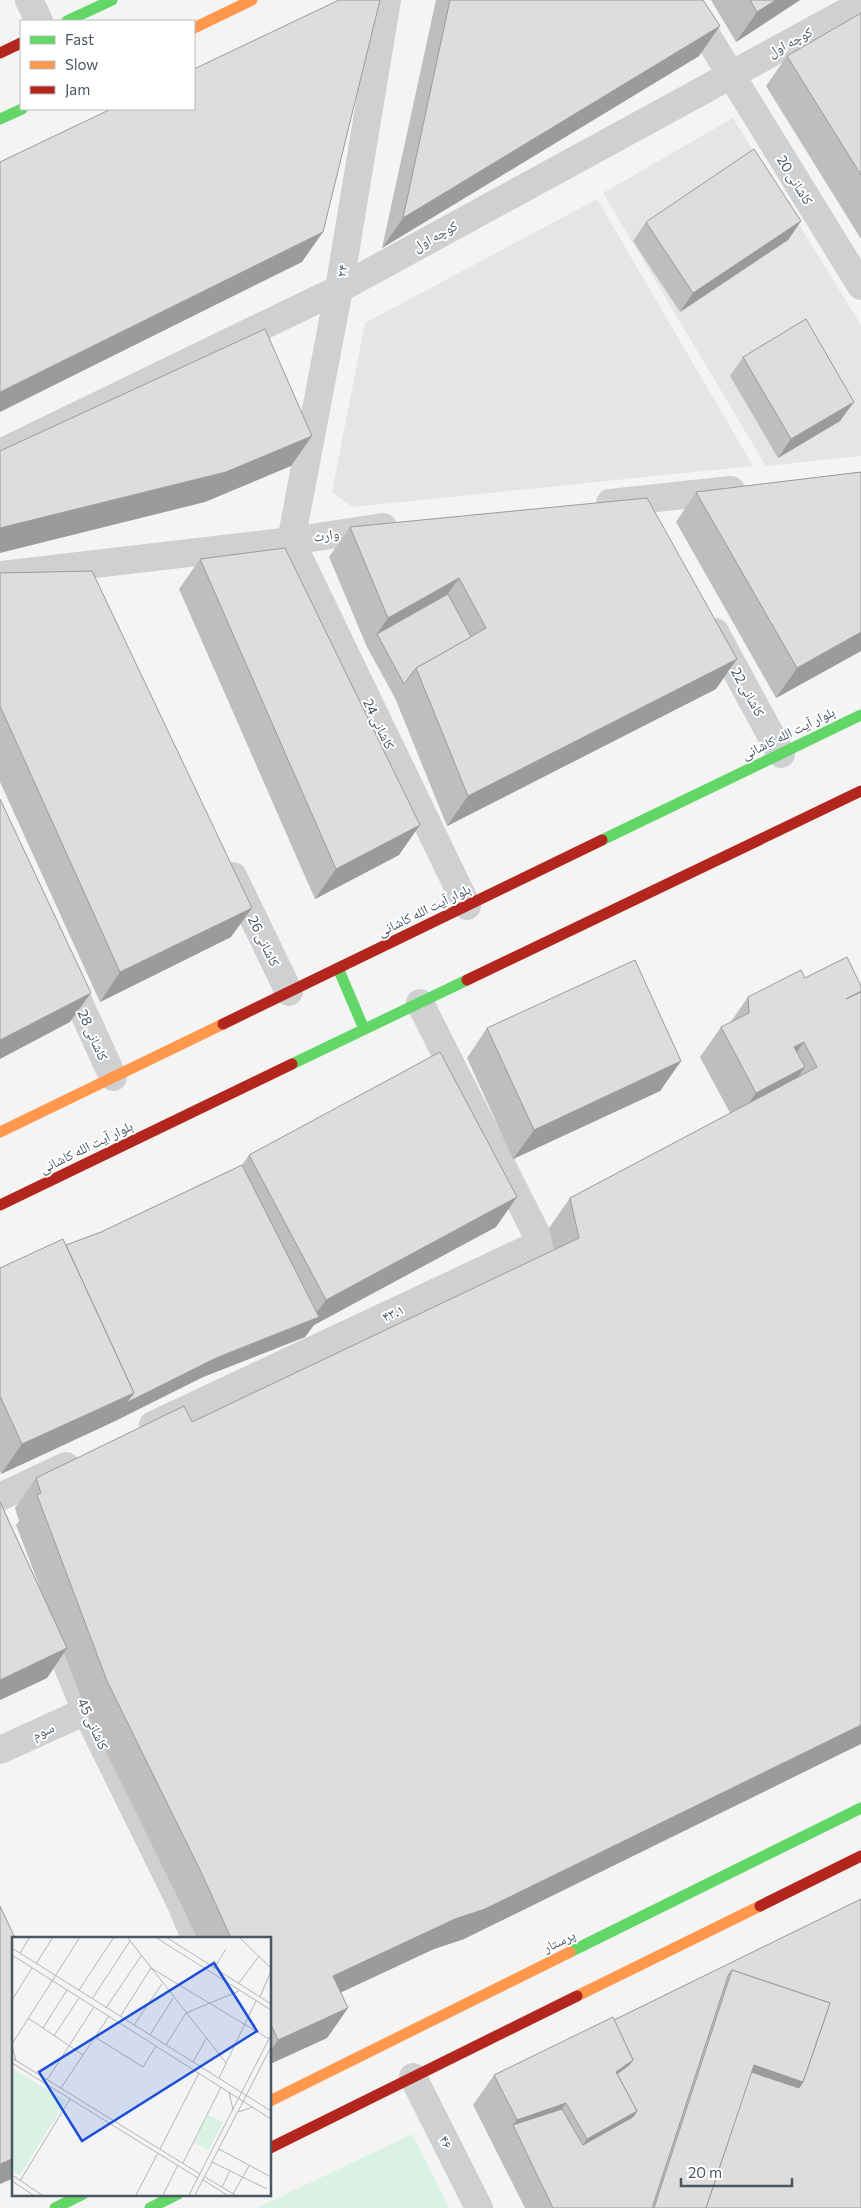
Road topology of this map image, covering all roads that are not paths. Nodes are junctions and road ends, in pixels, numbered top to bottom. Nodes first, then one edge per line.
1 (29, 0) edge
2 (112, 0) edge
3 (252, 0) edge
4 (387, 0) edge
5 (686, 0) edge
6 (861, 4) edge
7 (39, 20) edge
8 (69, 20) edge
9 (195, 28) edge
10 (20, 43) edge
11 (0, 53) edge
12 (730, 74) junction
13 (20, 110) edge
14 (0, 119) edge
15 (861, 286) edge
16 (339, 289) junction
17 (0, 453) edge
18 (756, 488) edge
19 (642, 500) junction
20 (584, 506) edge
21 (410, 524) edge
22 (656, 526) edge
23 (291, 541) junction
24 (82, 566) junction
25 (0, 575) edge
26 (95, 592) edge
27 (704, 613) edge
28 (861, 715) edge
29 (781, 754) junction
30 (861, 791) edge
31 (220, 850) edge
32 (467, 906) junction
33 (56, 953) edge
34 (338, 968) junction
35 (289, 992) junction
36 (420, 1002) junction
37 (364, 1029) junction
38 (113, 1077) junction
39 (0, 1132) edge
40 (0, 1205) edge
41 (135, 1434) edge
42 (90, 1455) edge
43 (0, 1497) edge
44 (38, 1594) edge
45 (86, 1711) junction
46 (0, 1750) edge
47 (861, 1808) edge
48 (861, 1856) edge
49 (195, 1937) edge
50 (413, 2077) junction
51 (271, 2101) edge
52 (271, 2148) edge
53 (79, 2196) edge
54 (174, 2196) edge
55 (55, 2208) edge
56 (150, 2208) edge
57 (479, 2208) edge

1 - 7 street
2 - 8 main road
3 - 9 main road
4 - 16 street, ۲۴
5 - 12 street, کاشانی 20
6 - 12 street, کوچه اول
10 - 11 main road
12 - 15 street, کاشانی 20
12 - 16 street, کوچه اول
13 - 14 main road
16 - 17 street, کوچه اول
16 - 23 street, ۲۴
18 - 19 street
19 - 20 street
19 - 22 street
21 - 23 street, وارث
23 - 24 street, وارث
23 - 32 street, کاشانی 24
24 - 25 street, وارث
24 - 26 street
27 - 29 street, کاشانی 22
28 - 29 main road, بلوار آیت الله کاشانی
29 - 32 main road, بلوار آیت الله کاشانی
30 - 36 main road, بلوار آیت الله کاشانی
31 - 35 street, کاشانی 26
32 - 34 main road, بلوار آیت الله کاشانی
33 - 38 street, کاشانی 28
34 - 35 main road, بلوار آیت الله کاشانی
34 - 37 main road
35 - 38 main road, بلوار آیت الله کاشانی
36 - 37 main road, بلوار آیت الله کاشانی
36 - 41 street, ۴۳.۱
37 - 40 main road, بلوار آیت الله کاشانی
38 - 39 main road, بلوار آیت الله کاشانی
42 - 43 street
44 - 45 street, کاشانی 45
45 - 46 street, سوم
45 - 49 street, کاشانی 45
47 - 51 main road, پرستار
48 - 50 main road
50 - 52 main road
50 - 57 street, ۴۶
53 - 55 main road
54 - 56 main road

